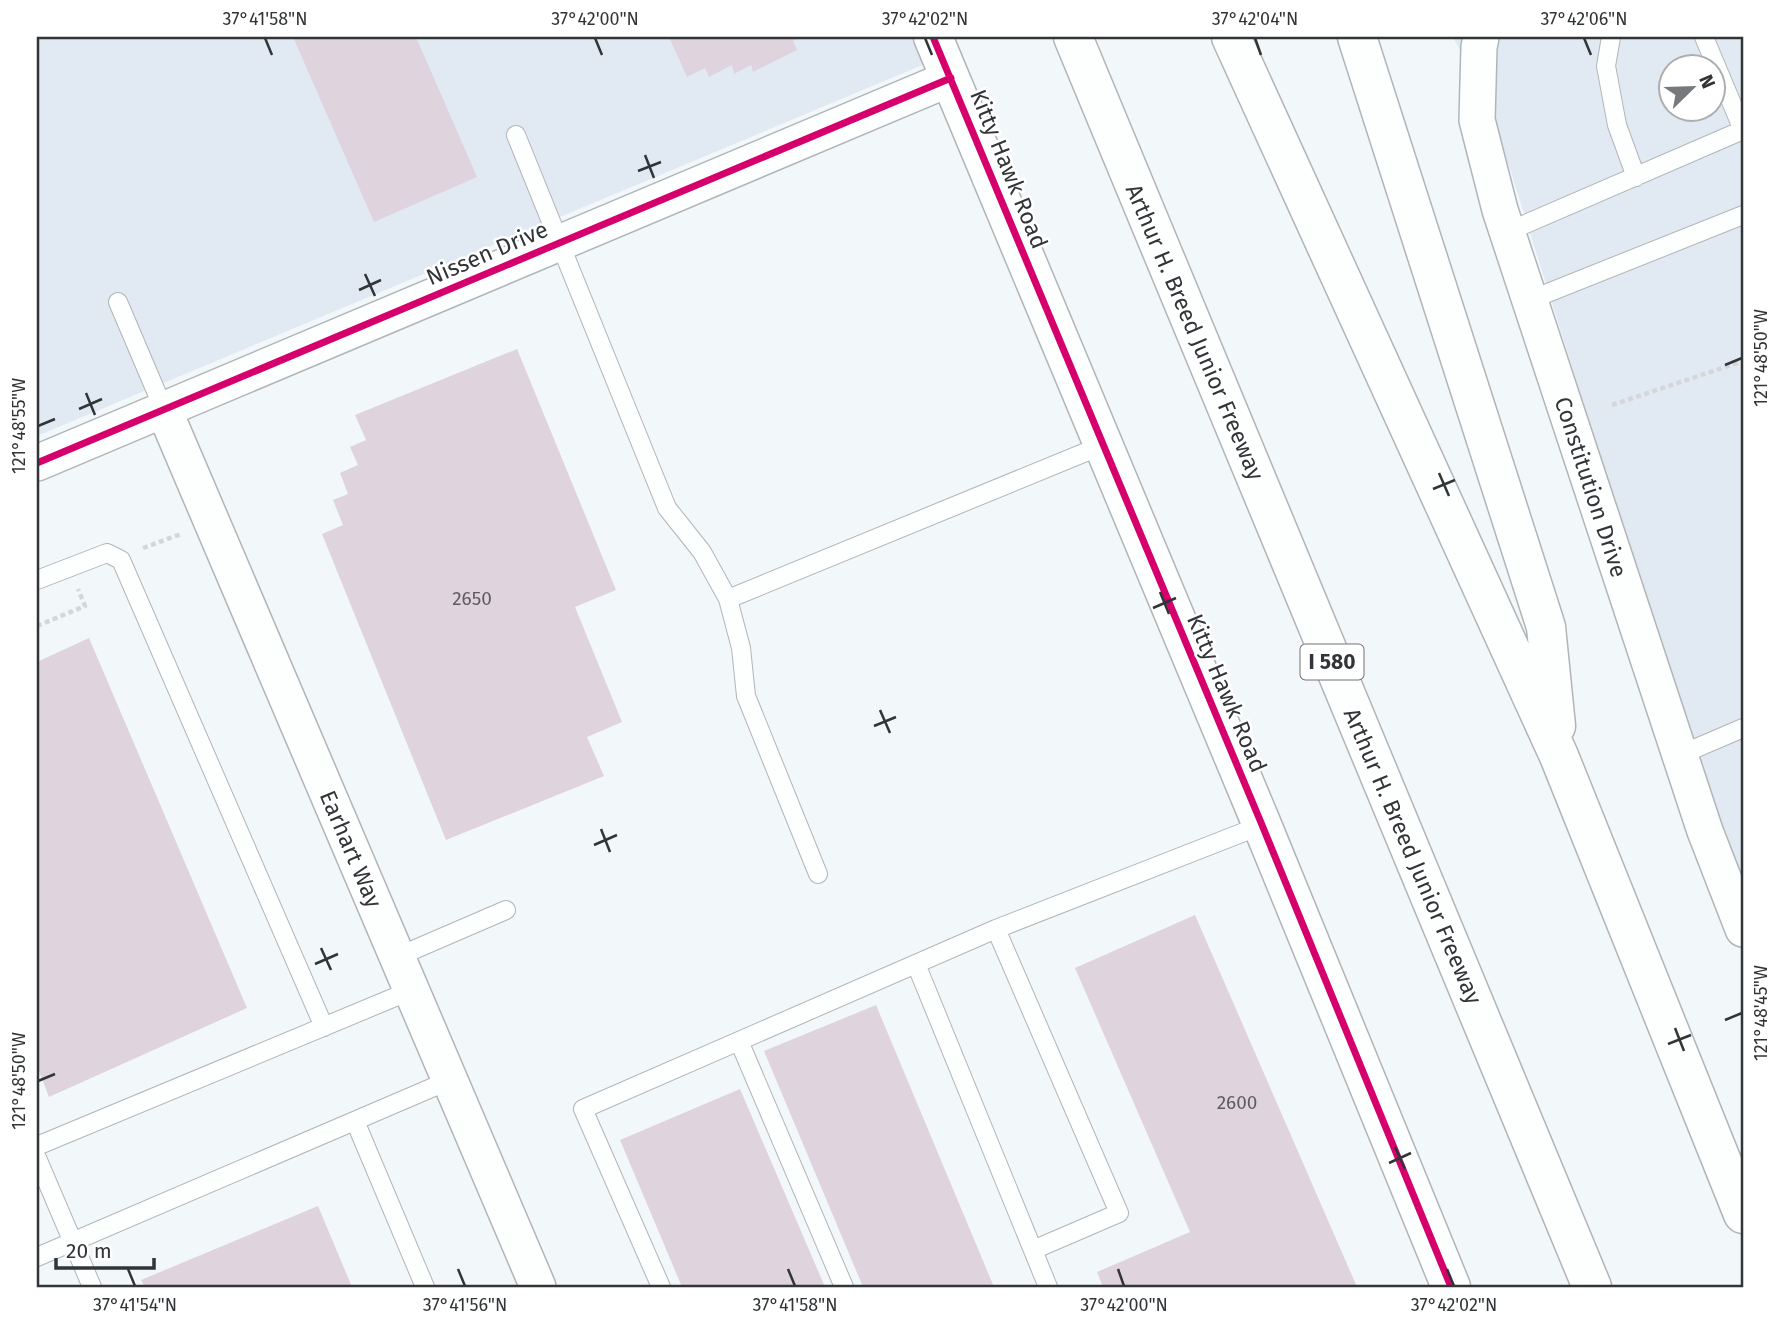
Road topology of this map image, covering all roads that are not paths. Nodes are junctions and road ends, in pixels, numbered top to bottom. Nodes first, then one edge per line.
1 (933, 37) edge
2 (1073, 37) edge
3 (1231, 37) edge
4 (1357, 37) edge
5 (1481, 37) edge
6 (1611, 37) edge
7 (1704, 37) edge
8 (951, 78) junction
9 (516, 135) dead end
10 (1636, 177) junction
11 (1743, 215) edge
12 (1507, 232) junction
13 (560, 243) junction
14 (1530, 300) junction
15 (118, 302) dead end
16 (164, 410) junction
17 (1102, 445) junction
18 (37, 463) edge
19 (37, 580) edge
20 (728, 599) junction
21 (1743, 728) edge
22 (1680, 755) junction
23 (1559, 756) junction
24 (1262, 825) junction
25 (818, 874) dead end
26 (506, 910) dead end
27 (996, 929) junction
28 (1743, 929) edge
29 (397, 957) junction
30 (916, 964) junction
31 (412, 990) junction
32 (324, 1027) junction
33 (739, 1041) junction
34 (450, 1080) junction
35 (355, 1121) junction
36 (37, 1146) edge
37 (37, 1157) edge
38 (1743, 1214) edge
39 (73, 1242) junction
40 (1033, 1250) junction
41 (37, 1257) edge
42 (92, 1287) edge
43 (425, 1287) edge
44 (538, 1287) edge
45 (660, 1287) edge
46 (844, 1287) edge
47 (1048, 1287) edge
48 (1451, 1287) edge
49 (1592, 1287) edge

1 - 8 main road, Kitty Hawk Road
2 - 49 main road, Arthur H. Breed Junior Freeway / I 580
3 - 23 main road
4 - 23 main road
5 - 12 street, Constitution Drive
6 - 10 lane
7 - 10 lane
8 - 13 street, Nissen Drive
8 - 17 main road, Kitty Hawk Road
9 - 13 lane
10 - 12 lane
11 - 14 lane
12 - 14 street, Constitution Drive
13 - 16 street, Nissen Drive
13 - 20 lane
14 - 22 street, Constitution Drive
15 - 16 lane
16 - 18 street, Nissen Drive
16 - 29 street, Earhart Way
17 - 20 lane
17 - 24 main road, Kitty Hawk Road
19 - 32 lane
20 - 25 lane
21 - 22 lane
22 - 28 street, Constitution Drive
23 - 38 main road
24 - 27 lane
24 - 48 main road, Kitty Hawk Road
26 - 29 lane
27 - 30 lane
27 - 40 lane
29 - 31 street, Earhart Way
30 - 33 lane
30 - 40 lane
31 - 32 lane
31 - 34 street, Earhart Way
32 - 36 lane
33 - 45 lane
33 - 46 lane
34 - 35 lane
34 - 44 street, Earhart Way
35 - 39 lane
35 - 43 lane
37 - 39 lane
39 - 41 lane
39 - 42 lane
40 - 47 lane

